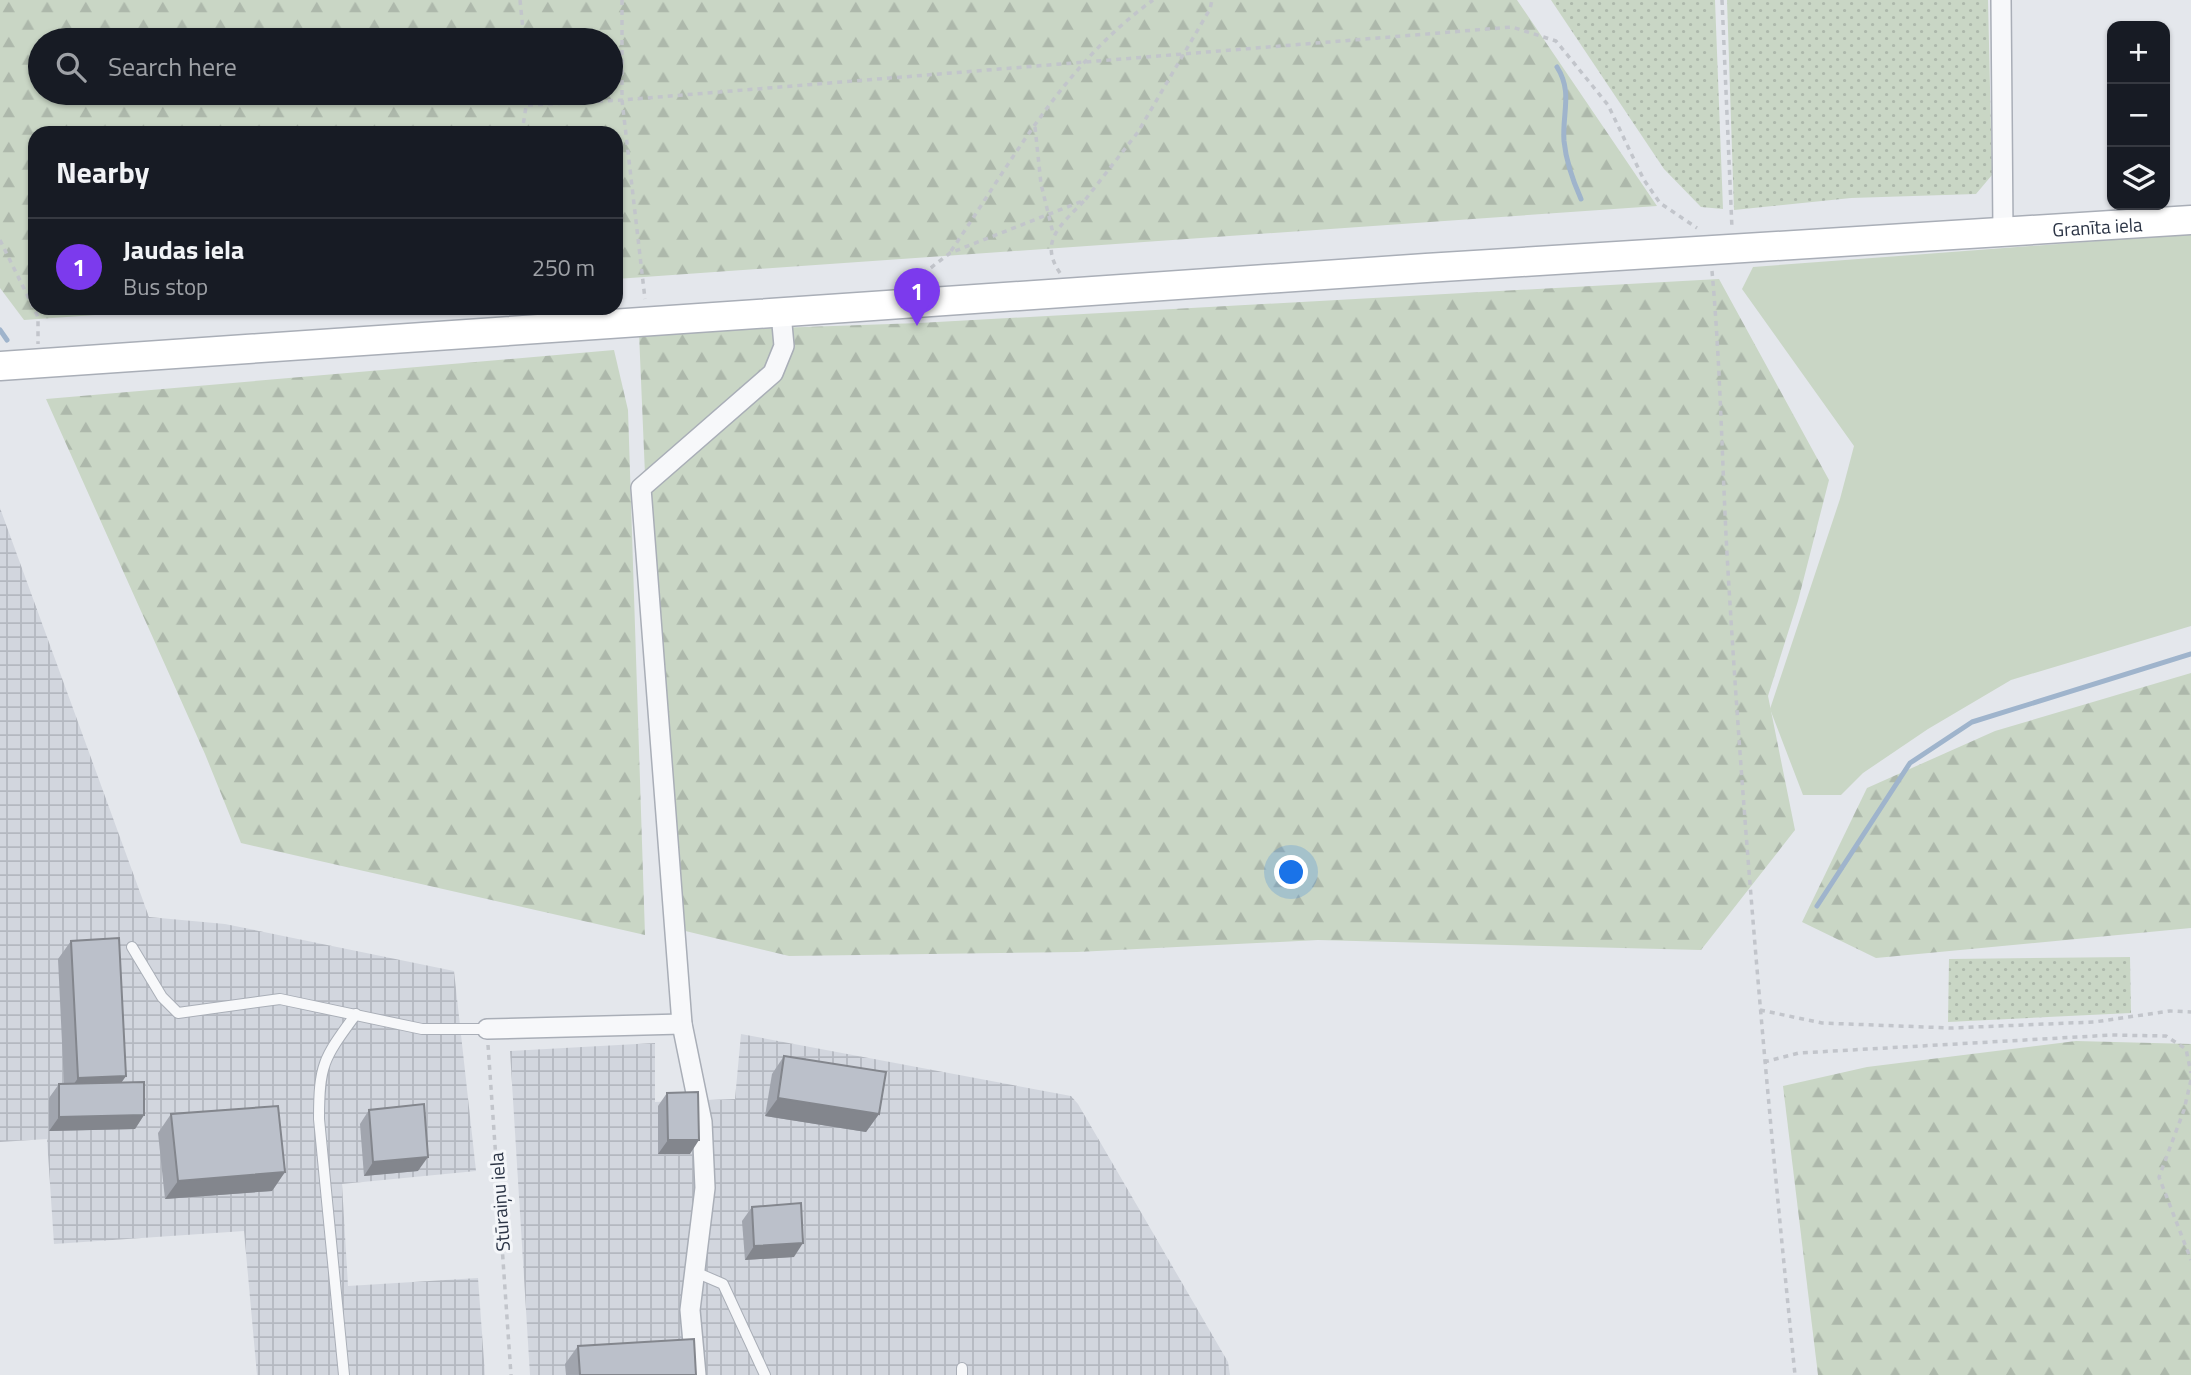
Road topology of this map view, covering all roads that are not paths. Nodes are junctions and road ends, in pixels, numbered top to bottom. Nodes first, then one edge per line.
1 (2001, 0) edge
2 (2191, 220) edge
3 (2003, 232) junction
4 (781, 313) junction
5 (0, 366) edge
6 (132, 947) dead end
7 (356, 1014) junction
8 (682, 1024) junction
9 (487, 1029) joint
10 (695, 1272) junction
11 (344, 1375) edge
12 (696, 1375) edge
13 (765, 1375) edge

1 - 3 street
2 - 3 main road, Granīta iela
3 - 4 main road, Granīta iela
4 - 5 main road, Granīta iela
4 - 8 street
6 - 7 lane
7 - 9 lane
7 - 11 lane
8 - 9 street
8 - 10 street
10 - 12 street
10 - 13 lane

